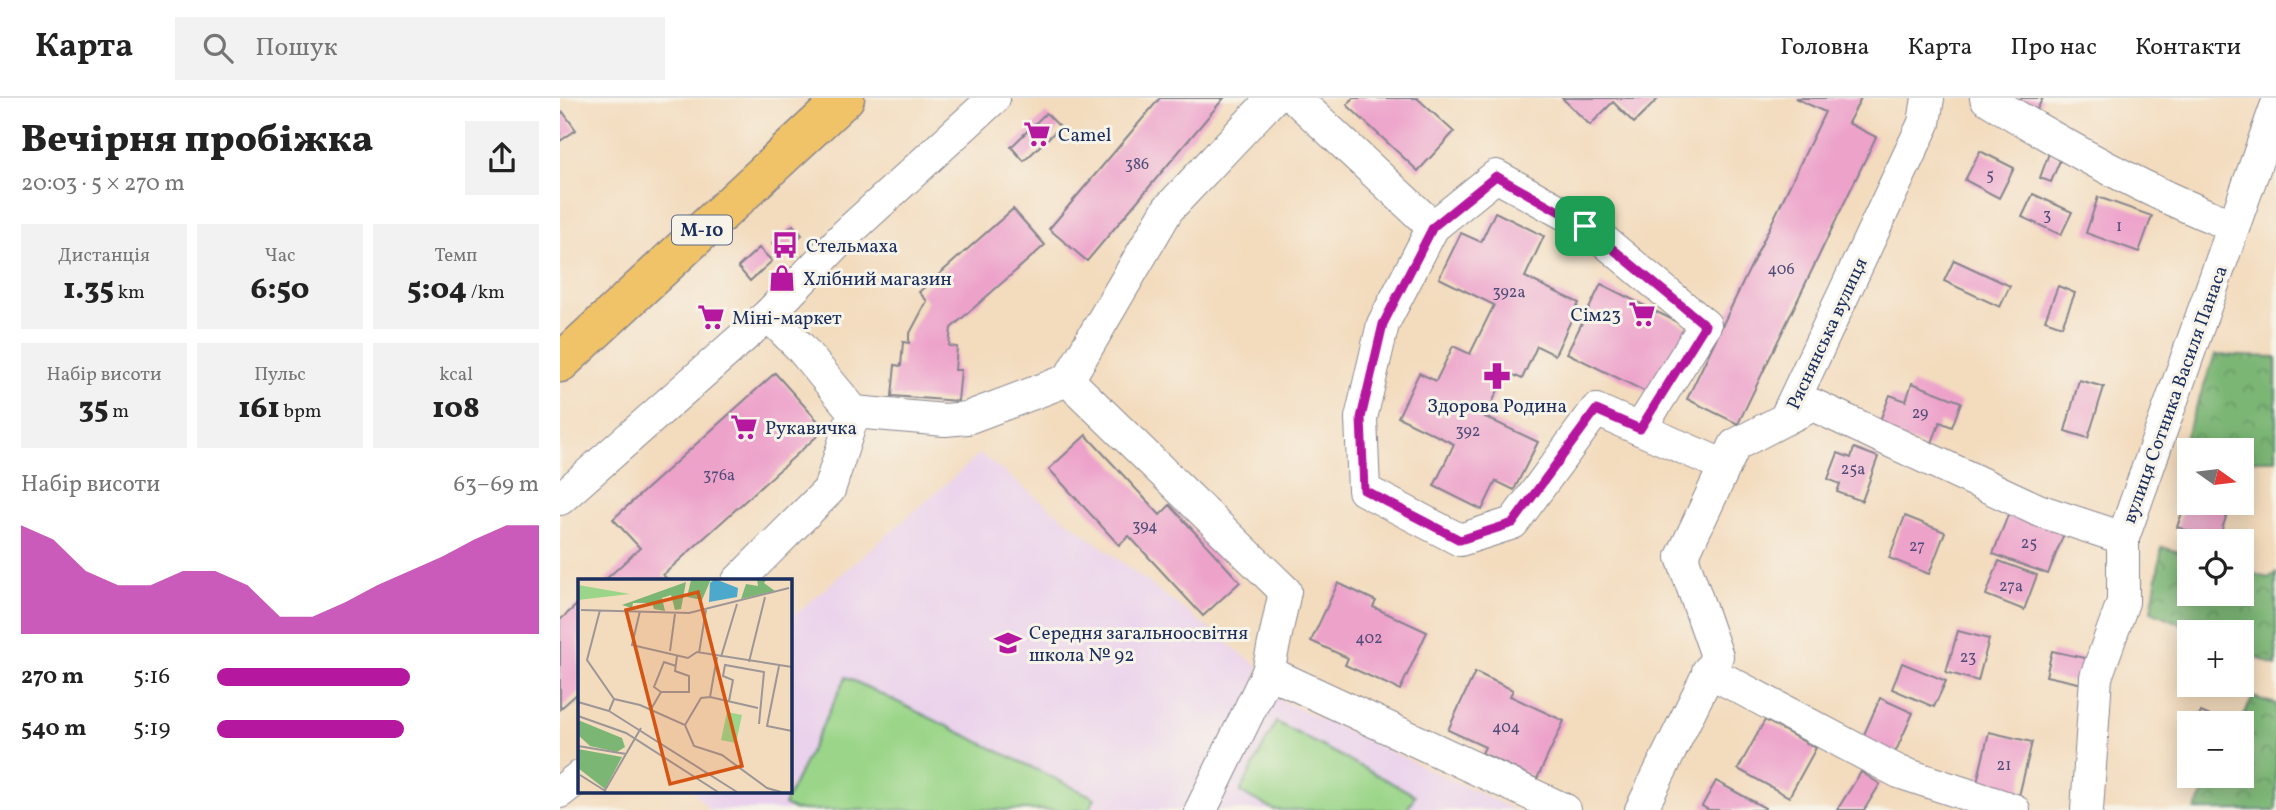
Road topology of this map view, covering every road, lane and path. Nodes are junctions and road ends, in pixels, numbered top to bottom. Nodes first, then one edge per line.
1 (845, 98) edge
2 (994, 98) edge
3 (1273, 98) edge
4 (1295, 98) edge
5 (1928, 98) edge
6 (1986, 98) edge
7 (2276, 107) edge
8 (2234, 226) junction
9 (1433, 227) junction
10 (768, 315) junction
11 (560, 363) edge
12 (1068, 380) junction
13 (853, 412) junction
14 (1786, 419) junction
15 (1640, 429) junction
16 (1725, 466) junction
17 (560, 499) edge
18 (2123, 538) junction
19 (740, 579) edge
20 (1268, 671) junction
21 (1708, 671) junction
22 (578, 778) edge
23 (560, 792) edge
24 (1201, 810) edge
25 (1565, 810) edge
26 (1641, 810) edge
27 (2014, 810) edge
28 (2087, 810) edge

1 - 11 main road, М-10
2 - 10 street
3 - 12 street
4 - 9 street
5 - 14 street, Ряснянська вулиця
6 - 8 street
7 - 8 street, вулиця Сотника Василя Панаса
8 - 18 street, вулиця Сотника Василя Панаса
9 - 15 street
9 - 15 street
10 - 13 street
10 - 17 street
12 - 13 street
12 - 20 street
13 - 19 street
14 - 16 street, Ряснянська вулиця
14 - 18 street
15 - 16 street
16 - 21 street, Ряснянська вулиця
18 - 28 street, вулиця Сотника Василя Панаса
20 - 24 street
20 - 25 street
21 - 26 street, Ряснянська вулиця
21 - 27 street
22 - 23 street

